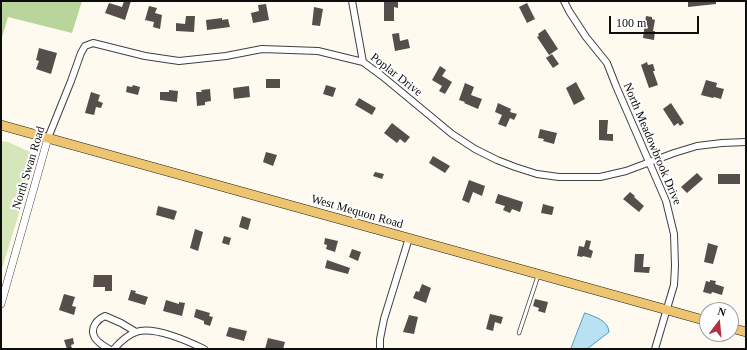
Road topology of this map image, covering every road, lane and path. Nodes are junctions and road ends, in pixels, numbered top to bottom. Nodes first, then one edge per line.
1 (352, 1) edge
2 (564, 1) edge
3 (88, 44) joint
4 (363, 62) junction
5 (1, 125) edge
6 (48, 138) junction
7 (746, 142) edge
8 (649, 163) junction
9 (409, 238) junction
10 (538, 274) junction
11 (1, 304) edge
12 (667, 310) junction
13 (699, 319) edge
14 (136, 332) junction
15 (519, 333) dead end
16 (109, 349) edge
17 (114, 349) edge
18 (204, 349) edge
19 (380, 349) edge
20 (655, 349) edge

1 - 4 street
2 - 8 street, North Meadowbrook Drive
3 - 4 street, Poplar Drive
3 - 6 street, North Swan Road
4 - 8 street, Poplar Drive
5 - 6 main road, West Mequon Road
6 - 9 main road, West Mequon Road
6 - 11 street, North Swan Road
7 - 8 street, Poplar Drive
8 - 12 street, North Meadowbrook Drive
9 - 10 main road, West Mequon Road
9 - 19 street
10 - 12 main road, West Mequon Road
10 - 15 lane
12 - 13 main road, West Mequon Road
12 - 20 street, North Meadowbrook Drive
14 - 16 street
14 - 17 street
14 - 18 street

